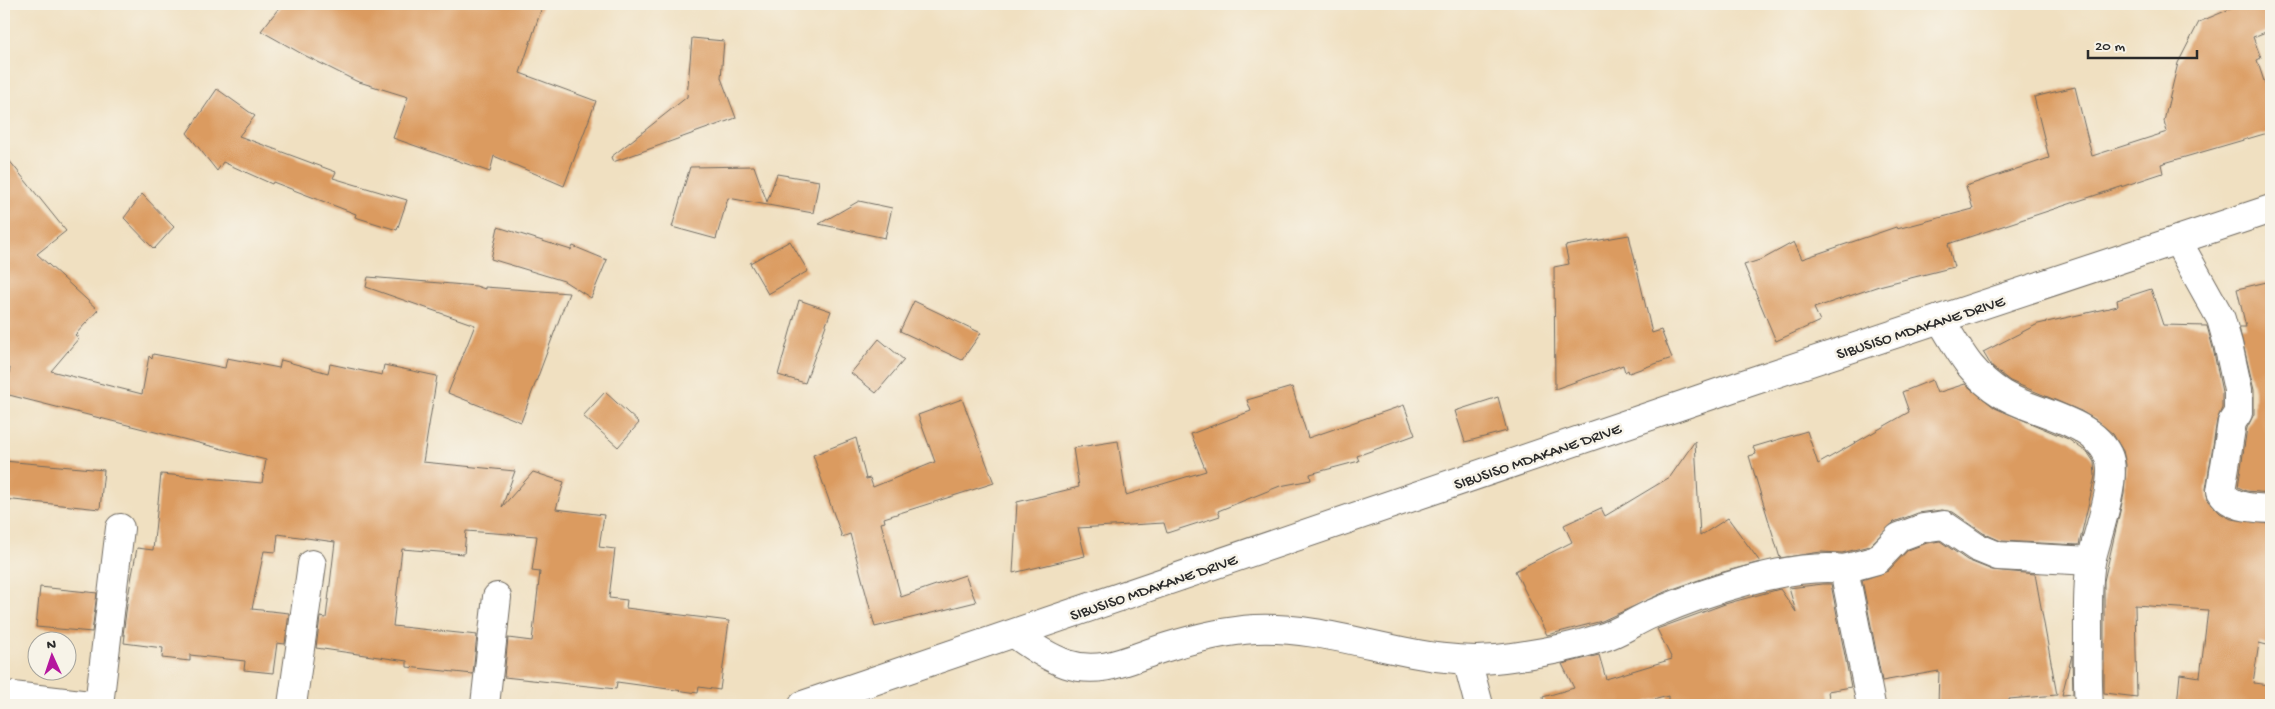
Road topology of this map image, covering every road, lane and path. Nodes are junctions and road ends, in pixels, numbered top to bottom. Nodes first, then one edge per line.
1 (2271, 209) edge
2 (2177, 240) junction
3 (1940, 319) junction
4 (2271, 509) edge
5 (120, 528) dead end
6 (2091, 561) junction
7 (312, 564) dead end
8 (1844, 569) junction
9 (498, 597) dead end
10 (1014, 634) junction
11 (1467, 660) junction
12 (4, 695) edge
13 (90, 705) edge
14 (99, 705) edge
15 (292, 705) edge
16 (485, 705) edge
17 (803, 705) edge
18 (1479, 705) edge
19 (1871, 705) edge
20 (2089, 705) edge

1 - 2 street, SIBUSISO MDAKANE DRIVE
2 - 3 street, SIBUSISO MDAKANE DRIVE
2 - 4 street
3 - 6 street
3 - 10 street, SIBUSISO MDAKANE DRIVE
5 - 14 street
6 - 8 street
6 - 20 street
7 - 15 street
8 - 11 street
8 - 19 street
9 - 16 street
10 - 11 street
10 - 17 street, SIBUSISO MDAKANE DRIVE
11 - 18 street
12 - 13 street

